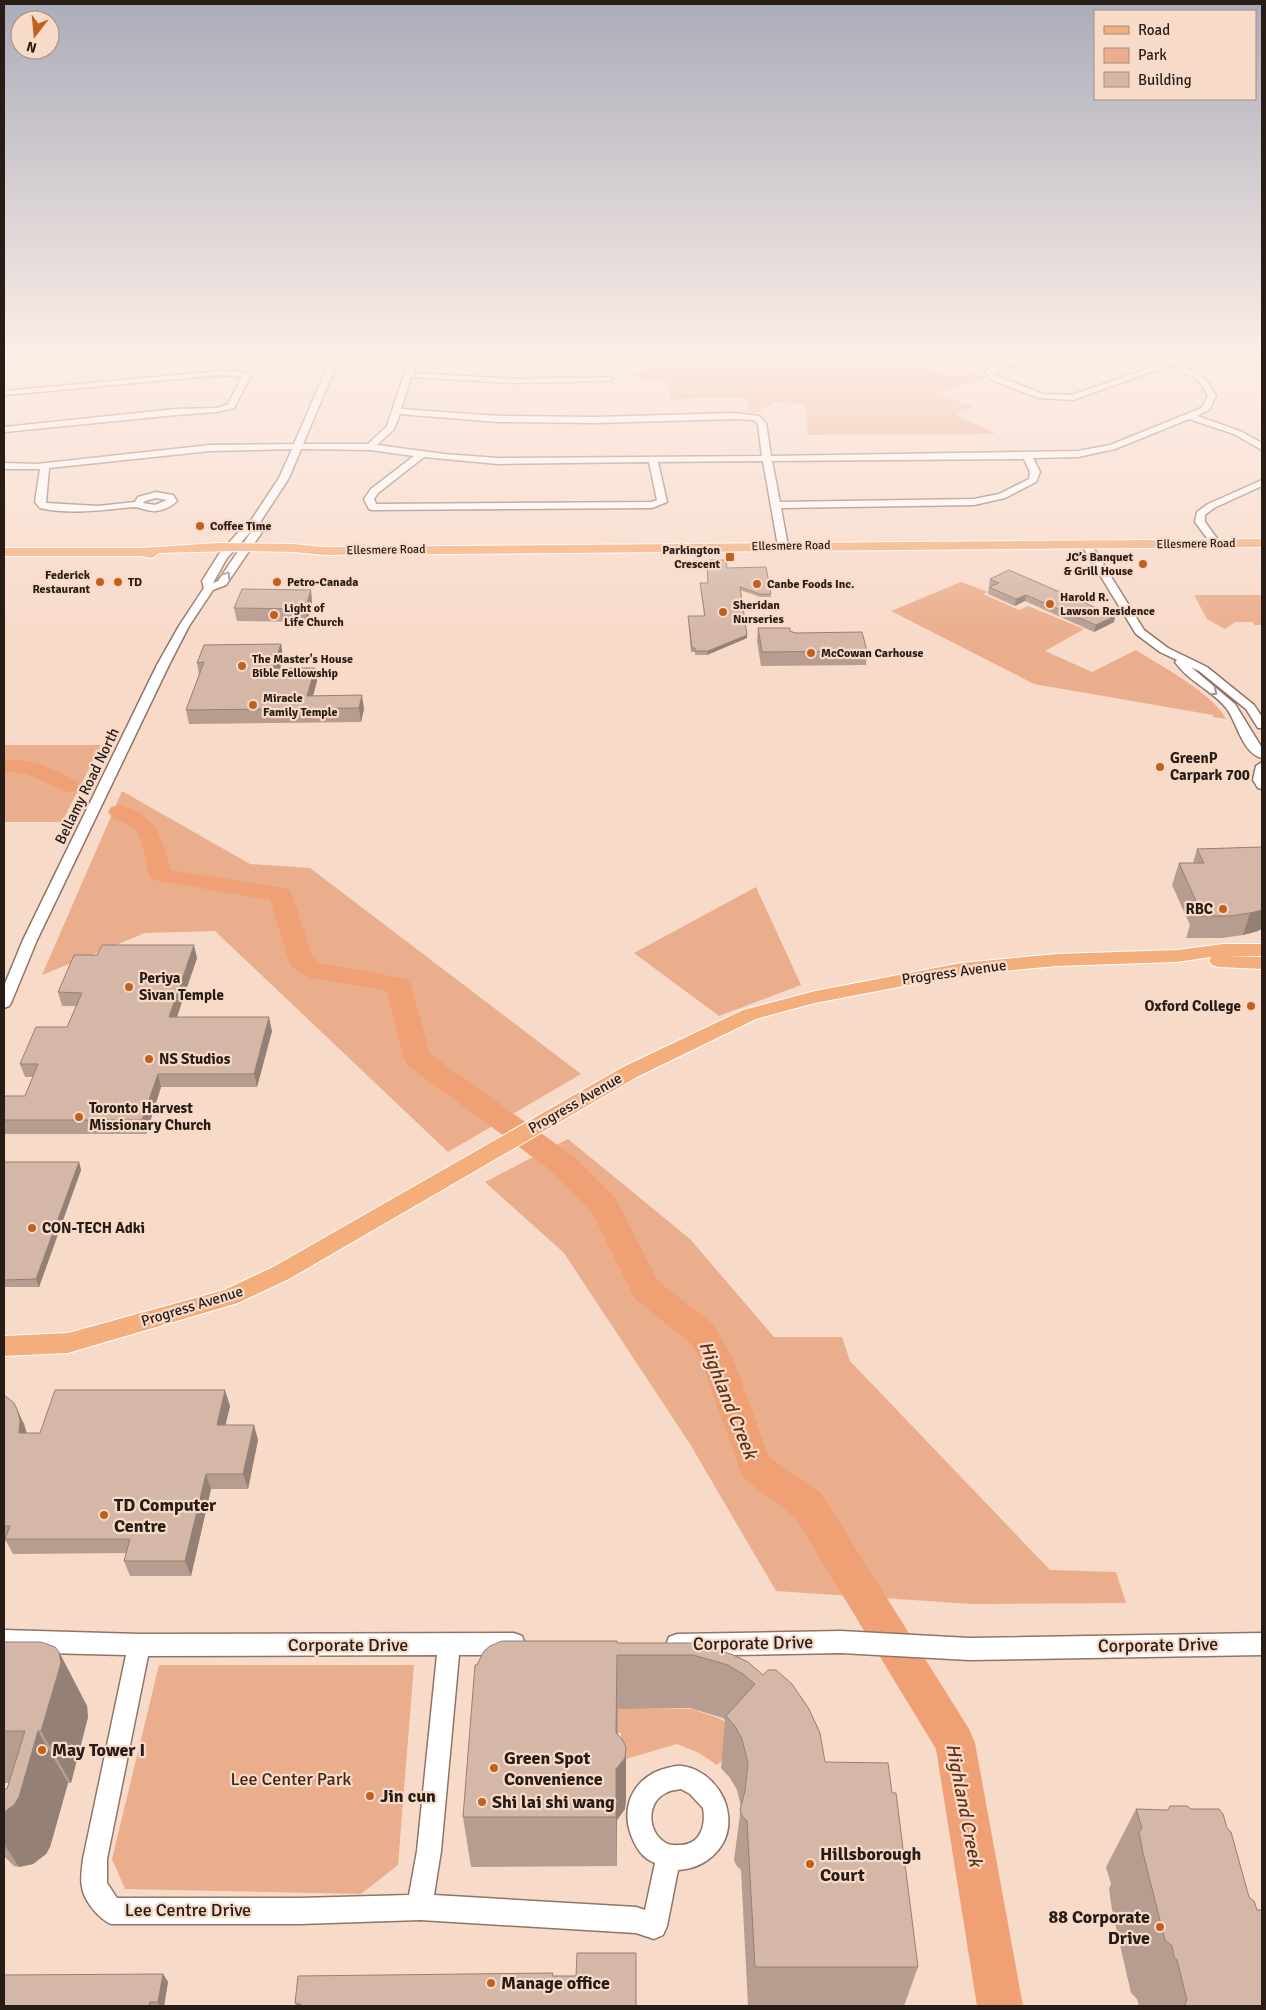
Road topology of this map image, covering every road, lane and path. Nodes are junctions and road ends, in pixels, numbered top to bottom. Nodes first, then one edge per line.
1 (219, 448) edge
2 (297, 448) edge
3 (376, 448) edge
4 (766, 448) edge
5 (1109, 448) edge
6 (422, 454) junction
7 (1027, 456) junction
8 (767, 458) junction
9 (653, 460) junction
10 (4, 466) edge
11 (45, 466) junction
12 (1262, 483) edge
13 (138, 504) dead end
14 (775, 505) junction
15 (254, 524) junction
16 (1262, 543) edge
17 (1086, 544) junction
18 (1216, 544) junction
19 (783, 546) junction
20 (4, 552) edge
21 (141, 552) joint
22 (227, 552) junction
23 (244, 552) junction
24 (209, 588) junction
25 (1179, 659) junction
26 (1262, 725) edge
27 (1262, 754) edge
28 (1262, 766) edge
29 (1262, 785) edge
30 (1262, 950) edge
31 (1177, 956) junction
32 (1262, 964) edge
33 (4, 1003) edge
34 (539, 1125) joint
35 (500, 1146) joint
36 (4, 1346) edge
37 (4, 1641) edge
38 (450, 1644) junction
39 (535, 1644) edge
40 (1262, 1644) edge
41 (139, 1645) junction
42 (659, 1645) edge
43 (668, 1858) dead end
44 (420, 1907) junction

1 - 11 street
2 - 15 street, Bellamy Road North
3 - 6 street
4 - 8 street
5 - 7 street
6 - 9 street
6 - 9 street
7 - 8 street
7 - 14 street
8 - 9 street
8 - 14 street
10 - 11 street
11 - 13 street
12 - 18 street
14 - 19 street
15 - 22 street, Bellamy Road North
15 - 23 street, Bellamy Road North
16 - 18 main road, Ellesmere Road
17 - 18 main road, Ellesmere Road
17 - 19 main road, Ellesmere Road
17 - 25 street
19 - 23 main road, Ellesmere Road
20 - 21 main road, Ellesmere Road
21 - 22 main road, Ellesmere Road
22 - 23 main road, Ellesmere Road
22 - 24 street, Bellamy Road North
24 -> 23 street, Bellamy Road North
24 - 33 street, Bellamy Road North
25 - 26 street
25 -> 27 street
28 - 29 street
30 - 31 main road, Progress Avenue
31 - 32 main road, Progress Avenue
31 - 34 main road, Progress Avenue
34 - 35 main road, Progress Avenue
35 - 36 main road, Progress Avenue
37 - 41 street, Corporate Drive
38 - 39 street, Corporate Drive
38 - 41 street, Corporate Drive
38 - 44 street
40 - 42 street, Corporate Drive
41 - 44 street, Lee Centre Drive
43 - 44 street, Lee Centre Drive

